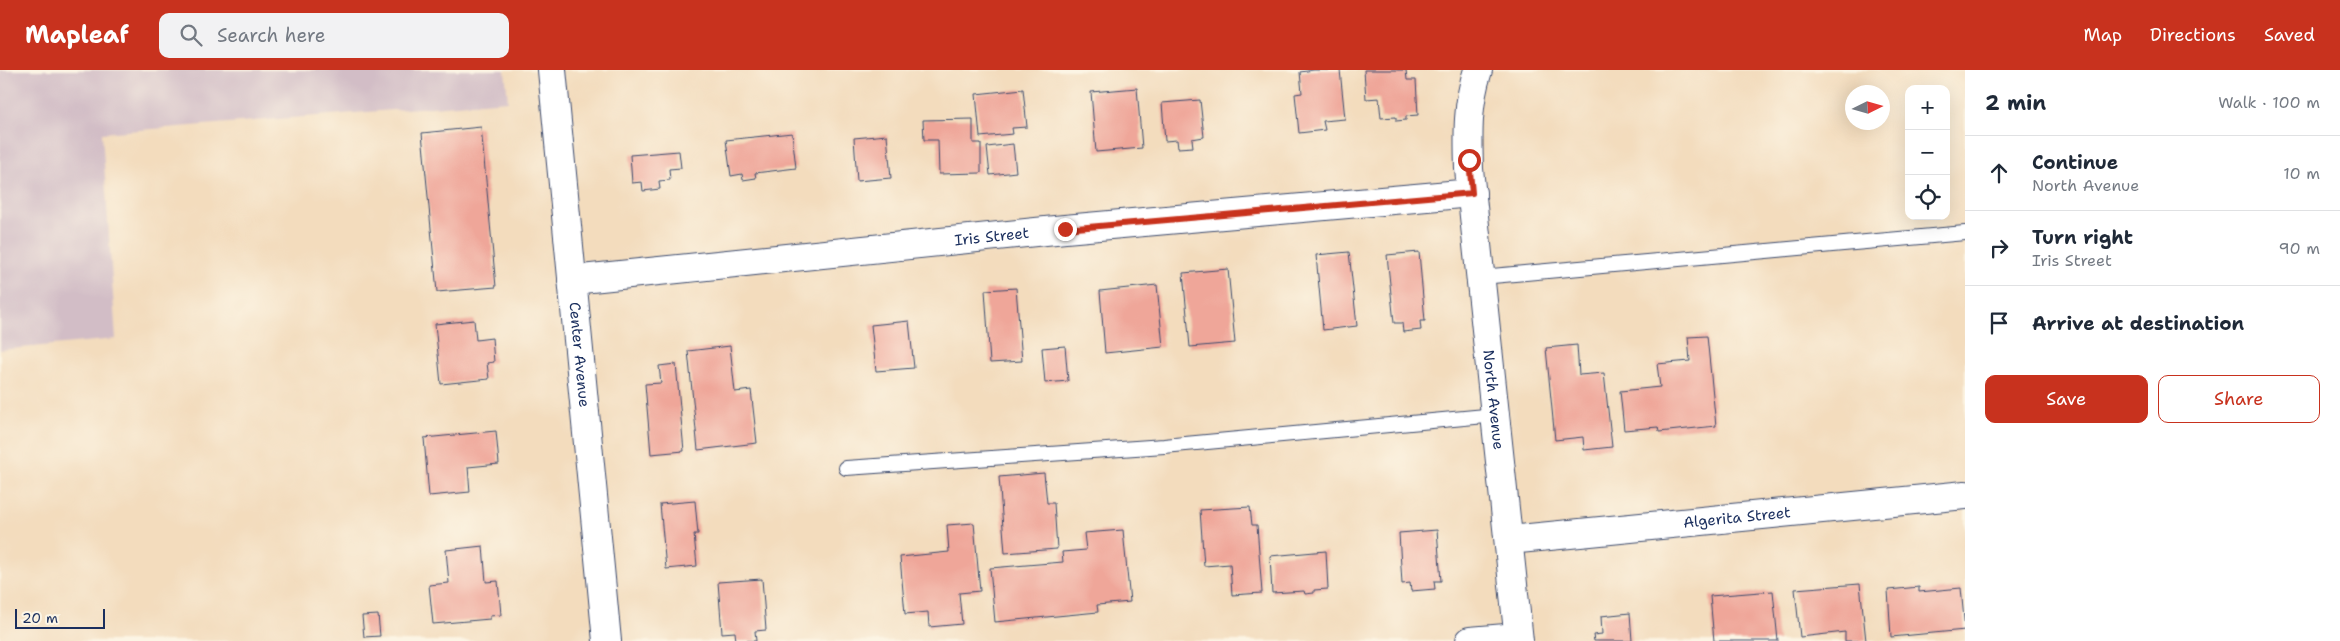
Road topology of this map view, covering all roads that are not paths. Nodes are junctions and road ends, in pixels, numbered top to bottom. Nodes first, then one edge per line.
1 (552, 70) edge
2 (1460, 70) edge
3 (1478, 70) edge
4 (1469, 160) junction
5 (1472, 193) junction
6 (1965, 233) edge
7 (1481, 277) junction
8 (572, 280) junction
9 (1496, 415) junction
10 (846, 468) dead end
11 (1965, 495) edge
12 (1509, 540) junction
13 (1518, 639) edge
14 (607, 641) edge
15 (1470, 641) edge

1 - 8 street, Center Avenue
2 - 4 street, North Avenue
3 - 4 street, North Avenue
4 - 5 street, North Avenue
5 - 7 street, North Avenue
5 - 8 street, Iris Street
6 - 7 lane
7 - 9 street, North Avenue
8 - 14 street, Center Avenue
9 - 10 lane
9 - 12 street, North Avenue
11 - 12 street, Algerita Street
12 - 13 street, North Avenue
13 - 15 street

